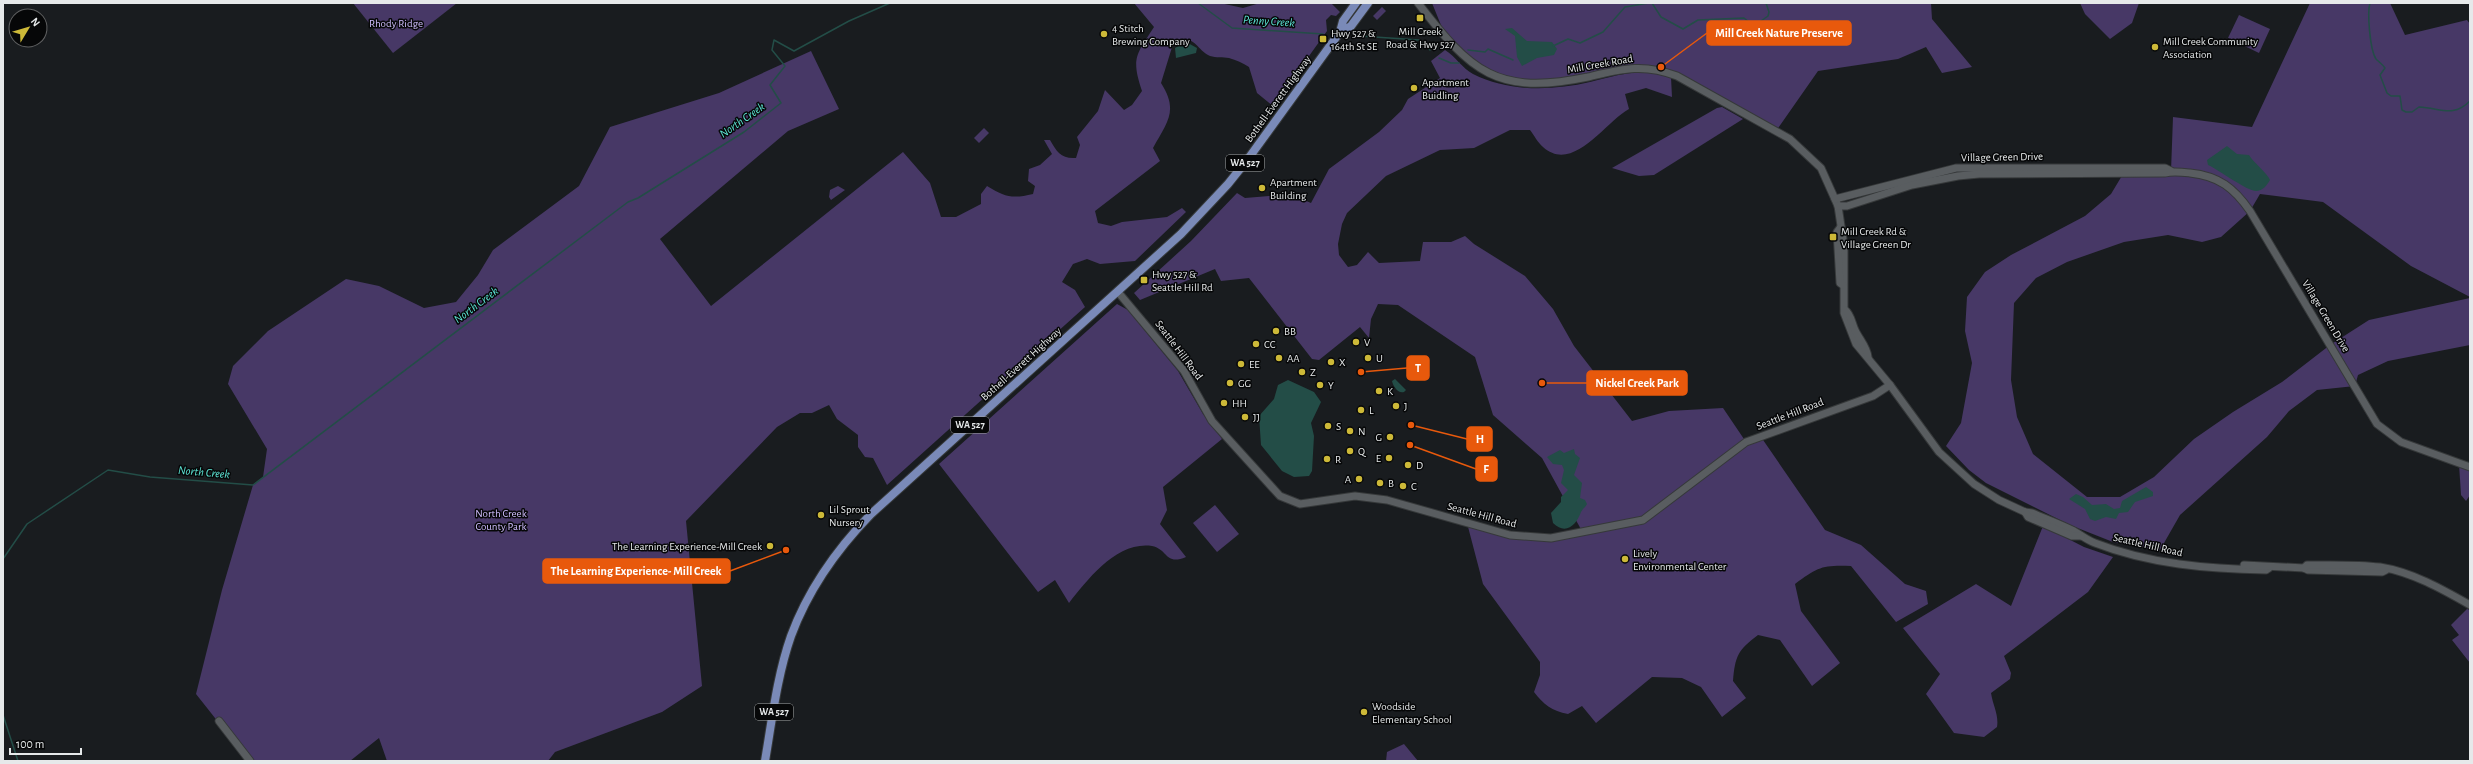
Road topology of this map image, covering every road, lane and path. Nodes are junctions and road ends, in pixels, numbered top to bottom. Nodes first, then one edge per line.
1 (1356, 3) edge
2 (1368, 3) edge
3 (1418, 3) edge
4 (1340, 32) junction
5 (1837, 202) junction
6 (1118, 292) junction
7 (1890, 385) junction
8 (2470, 467) edge
9 (2470, 605) edge
10 (219, 721) dead end
11 (250, 761) edge
12 (765, 761) edge

1 - 4 main road, Bothell-Everett Highway / WA 527
2 - 4 main road, Bothell-Everett Highway / WA 527
3 - 5 street, Mill Creek Road
4 - 6 main road, Bothell-Everett Highway / WA 527
5 - 7 street, Mill Creek Road
5 - 8 street, Village Green Drive
6 - 7 street, Seattle Hill Road
6 - 12 main road, Bothell-Everett Highway / WA 527
7 - 9 street, Seattle Hill Road
10 - 11 street

